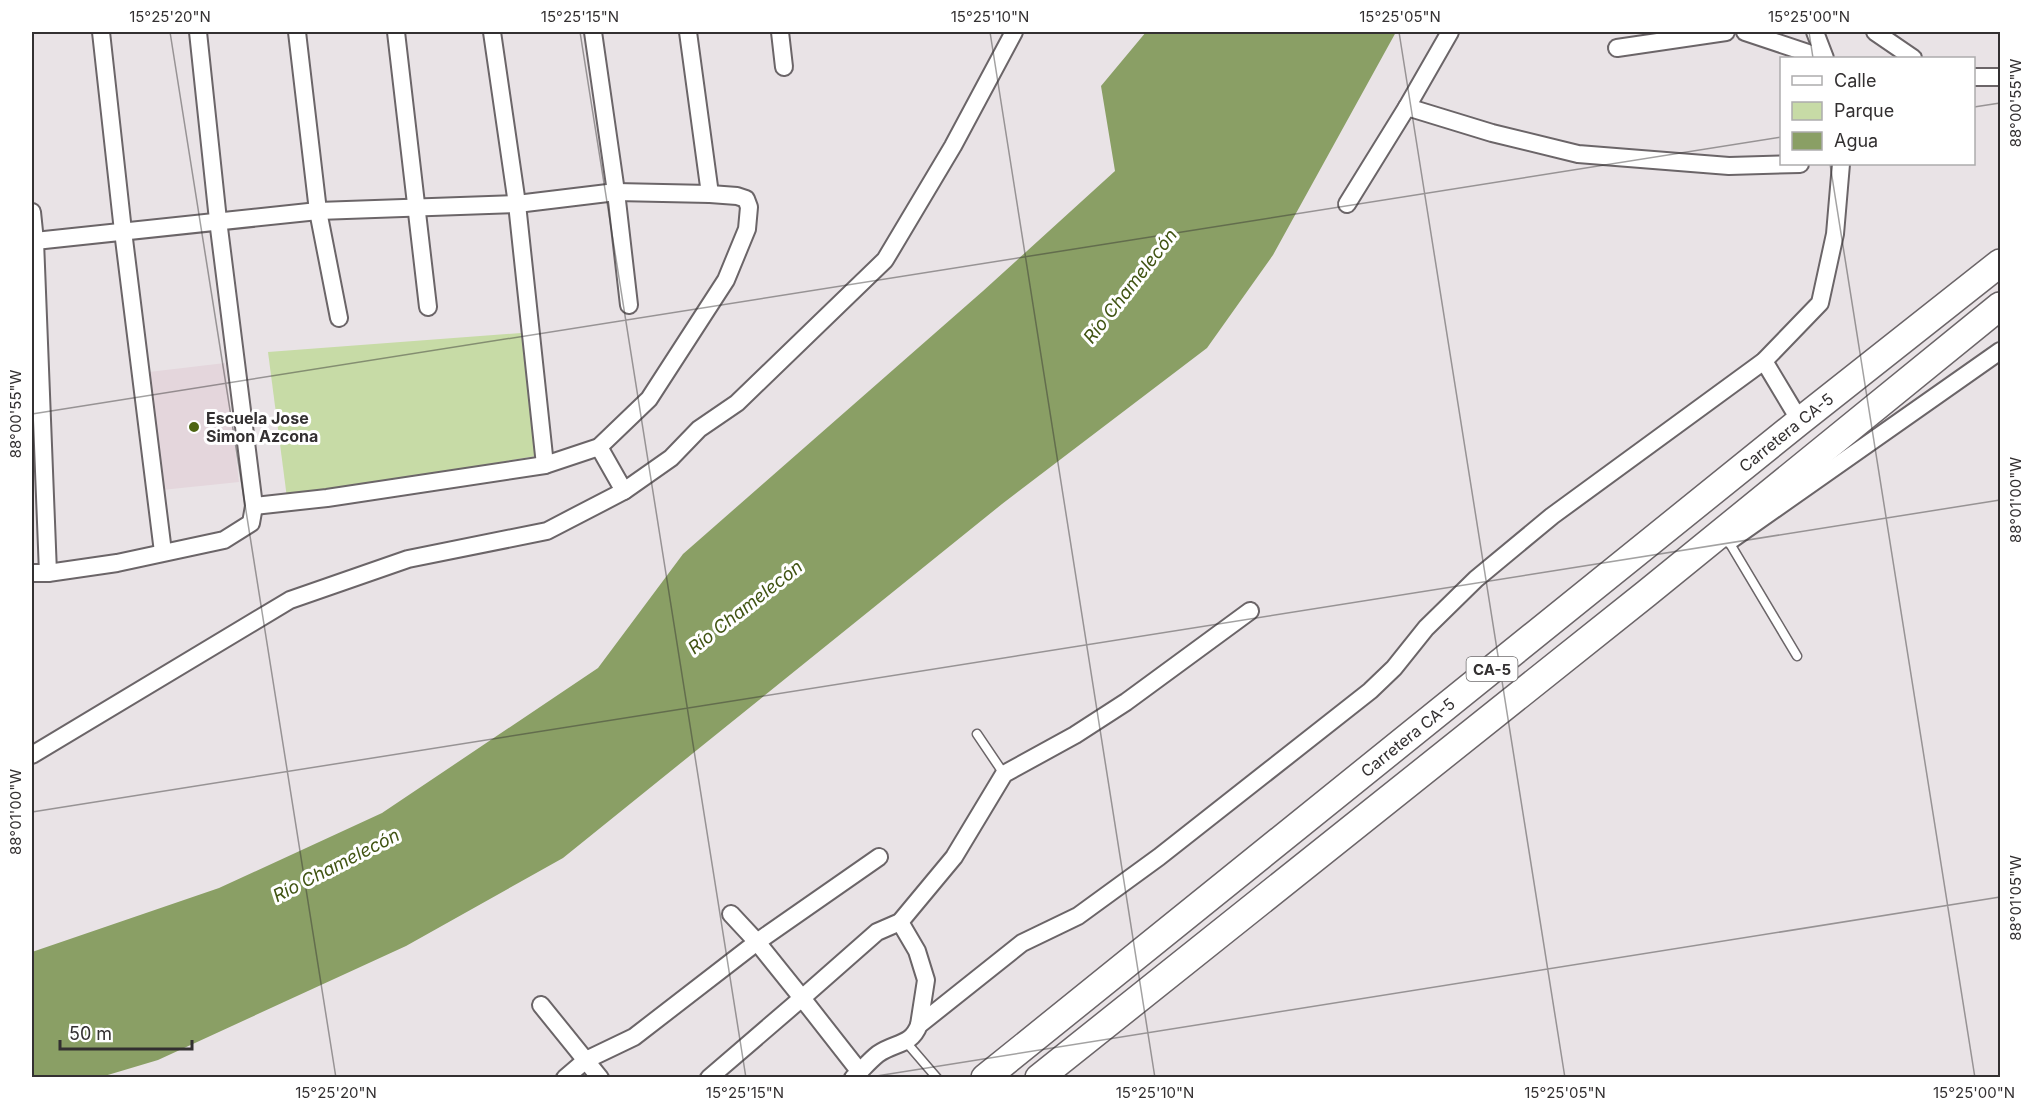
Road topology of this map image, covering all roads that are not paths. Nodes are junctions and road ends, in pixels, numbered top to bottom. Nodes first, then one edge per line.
1 (101, 32) edge
2 (198, 32) edge
3 (297, 32) edge
4 (396, 32) edge
5 (492, 32) edge
6 (593, 32) edge
7 (688, 32) edge
8 (780, 32) edge
9 (1014, 32) edge
10 (1450, 32) edge
11 (1726, 32) edge
12 (1745, 32) edge
13 (1815, 32) edge
14 (1875, 32) edge
15 (1617, 48) dead end
16 (1821, 57) edge
17 (1824, 57) edge
18 (1912, 57) edge
19 (784, 67) dead end
20 (1975, 77) edge
21 (2001, 77) edge
22 (1407, 107) junction
23 (1780, 165) edge
24 (1841, 165) edge
25 (616, 192) junction
26 (710, 194) junction
27 (517, 204) junction
28 (1347, 204) dead end
29 (418, 208) junction
30 (318, 211) junction
31 (32, 213) edge
32 (218, 220) junction
33 (123, 231) junction
34 (35, 241) junction
35 (2001, 263) edge
36 (629, 305) dead end
37 (2001, 306) edge
38 (428, 307) dead end
39 (339, 318) dead end
40 (2001, 351) edge
41 (1764, 361) junction
42 (1800, 421) junction
43 (599, 447) junction
44 (545, 465) junction
45 (624, 491) junction
46 (254, 506) junction
47 (1729, 542) junction
48 (163, 552) junction
49 (40, 573) edge
50 (1647, 593) junction
51 (1250, 611) dead end
52 (1797, 656) dead end
53 (977, 734) dead end
54 (32, 755) edge
55 (1004, 774) junction
56 (879, 856) dead end
57 (731, 914) dead end
58 (900, 922) junction
59 (757, 942) junction
60 (802, 998) junction
61 (541, 1005) dead end
62 (919, 1025) junction
63 (906, 1042) junction
64 (586, 1060) junction
65 (857, 1075) edge
66 (565, 1077) edge
67 (600, 1077) edge
68 (709, 1077) edge
69 (937, 1077) edge
70 (985, 1077) edge
71 (1039, 1077) edge

1 - 33 street
2 - 32 street
3 - 30 street
4 - 29 street
5 - 27 street
6 - 25 street
7 - 26 street
8 - 19 street
9 - 45 street
10 - 22 street
11 - 15 street
12 - 16 street
13 - 17 street
14 - 18 street
20 - 21 street
22 - 23 street
22 - 28 street
24 - 41 street
25 - 26 street
25 - 27 street
25 - 36 street
26 - 43 street
27 - 29 street
27 - 44 street
29 - 30 street
29 - 38 street
30 - 32 street
30 - 39 street
31 - 34 street
32 - 33 street
32 - 46 street
33 - 34 street
33 - 48 street
34 - 49 street
35 - 42 highway, Carretera CA-5 / CA-5
37 - 50 highway, CA-5
40 - 47 street
41 - 42 street
41 - 62 street
42 - 70 highway, Carretera CA-5 / CA-5
43 - 44 street
43 - 45 street
44 - 46 street
45 - 54 street
46 - 48 street
47 - 50 street
47 - 52 lane
48 - 49 street
50 - 71 highway, CA-5
51 - 55 street
53 - 55 lane
55 - 58 street
56 - 59 street
57 - 59 street
58 - 60 street
58 - 62 street
59 - 60 street
59 - 64 street
60 - 65 street
60 - 68 street
61 - 64 street
62 - 63 street
63 - 65 street
63 - 69 lane
64 - 66 street
64 - 67 street

